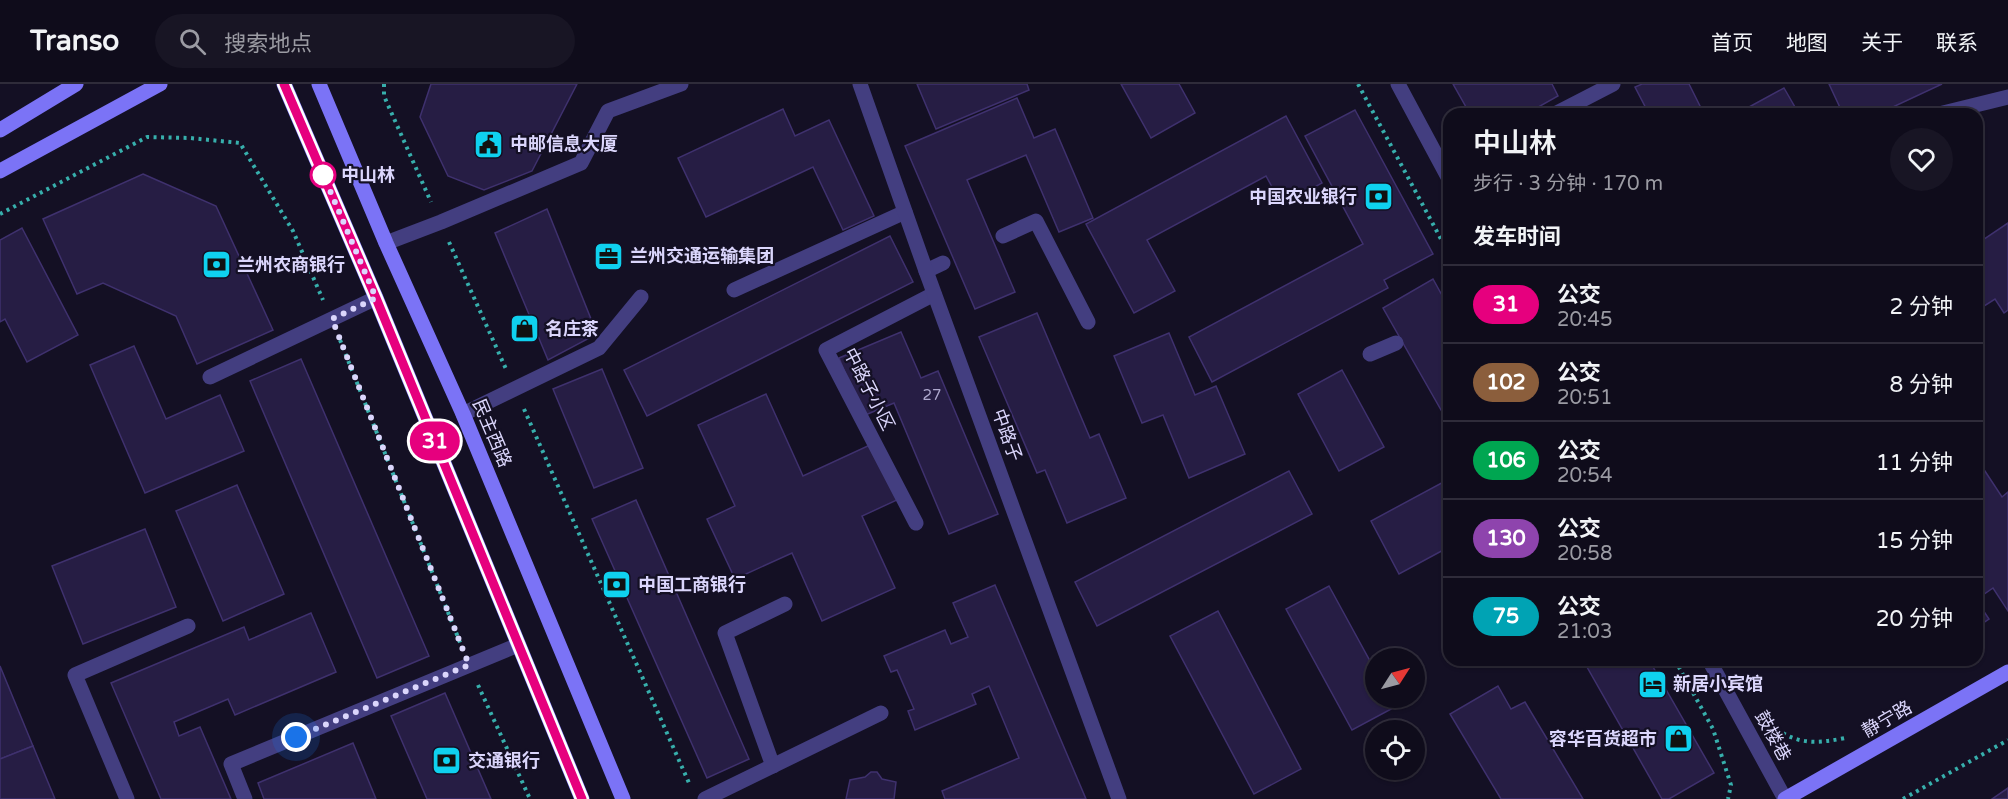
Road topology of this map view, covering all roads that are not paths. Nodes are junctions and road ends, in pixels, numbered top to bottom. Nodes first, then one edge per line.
1 (76, 84) edge
2 (160, 84) edge
3 (284, 84) edge
4 (319, 84) edge
5 (681, 84) edge
6 (860, 84) edge
7 (1398, 84) edge
8 (1613, 84) edge
9 (2008, 96) edge
10 (1567, 108) edge
11 (1962, 108) edge
12 (0, 130) edge
13 (1443, 163) edge
14 (0, 171) edge
15 (904, 212) junction
16 (1003, 236) dead end
17 (387, 243) junction
18 (944, 263) dead end
19 (926, 271) junction
20 (734, 290) dead end
21 (934, 294) junction
22 (641, 297) dead end
23 (376, 298) junction
24 (1088, 322) dead end
25 (1396, 343) dead end
26 (1370, 354) dead end
27 (210, 377) dead end
28 (463, 414) junction
29 (916, 523) dead end
30 (785, 604) dead end
31 (188, 626) dead end
32 (518, 645) junction
33 (1712, 666) edge
34 (2008, 672) edge
35 (881, 713) dead end
36 (773, 766) junction
37 (128, 799) edge
38 (245, 799) edge
39 (582, 799) edge
40 (623, 799) edge
41 (705, 799) edge
42 (1119, 799) edge
43 (1785, 799) edge

1 - 12 main road
2 - 14 main road
3 - 23 main road
4 - 17 main road, 民主西路
5 - 17 street
6 - 15 street, 中路子
7 - 13 street
8 - 10 street
9 - 11 street
15 - 19 street, 中路子
15 - 20 street
16 - 24 street
17 - 28 main road, 民主西路
18 - 19 street
19 - 21 street, 中路子
21 - 29 street, 中路子小区
21 - 42 street, 中路子
22 - 28 street
23 - 27 street
23 - 32 main road
25 - 26 street
28 - 40 main road, 民主西路
30 - 36 street
31 - 37 street
32 - 38 street
32 - 39 main road
33 - 43 street, 鼓楼巷
34 - 43 main road, 静宁路
35 - 36 street
36 - 41 street

